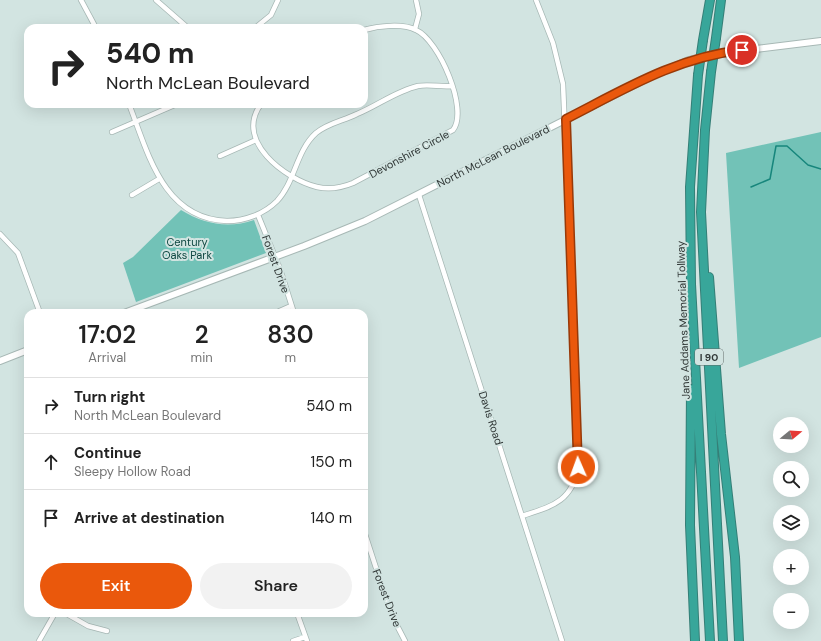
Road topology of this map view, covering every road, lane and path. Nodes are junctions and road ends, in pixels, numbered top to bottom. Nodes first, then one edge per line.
1 (81, 0) edge
2 (156, 0) edge
3 (278, 0) edge
4 (416, 0) edge
5 (536, 0) edge
6 (710, 0) edge
7 (721, 0) edge
8 (94, 24) edge
9 (183, 24) edge
10 (260, 24) edge
11 (415, 29) junction
12 (368, 30) edge
13 (821, 41) edge
14 (451, 86) junction
15 (131, 108) edge
16 (168, 108) edge
17 (259, 108) edge
18 (566, 119) junction
19 (136, 122) junction
20 (112, 132) dead end
21 (256, 140) junction
22 (220, 156) dead end
23 (292, 176) junction
24 (159, 179) junction
25 (132, 195) dead end
26 (419, 195) junction
27 (258, 215) junction
28 (702, 228) junction
29 (0, 234) edge
30 (274, 256) junction
31 (691, 284) junction
32 (291, 306) junction
33 (39, 309) edge
34 (135, 309) edge
35 (284, 309) edge
36 (292, 309) edge
37 (24, 351) edge
38 (0, 360) edge
39 (522, 516) junction
40 (368, 543) edge
41 (53, 617) edge
42 (72, 617) edge
43 (298, 617) edge
44 (107, 631) dead end
45 (306, 639) edge
46 (39, 641) edge
47 (293, 641) edge
48 (405, 641) edge
49 (562, 641) edge
50 (696, 641) edge
51 (710, 641) edge
52 (723, 641) edge
53 (739, 641) edge

1 - 8 street
2 - 9 street
3 - 10 street
4 - 11 street
5 - 18 street
6 - 31 highway, Jane Addams Memorial Tollway / I 90, bridge
7 - 28 highway, Jane Addams Memorial Tollway / I 90, bridge
11 - 12 street
11 - 14 street, Devonshire Circle
13 - 18 main road, North McLean Boulevard
14 - 23 street
14 - 23 street, Devonshire Circle
15 - 19 street
16 - 19 street
17 - 21 street
18 - 26 main road, North McLean Boulevard
18 - 39 street
19 - 20 street
19 - 24 street
21 - 22 street
21 - 23 street, Devonshire Circle
23 - 27 street
24 - 25 street
24 - 27 street
26 - 30 main road, North McLean Boulevard
26 - 39 street, Davis Road
27 - 30 street, Forest Drive
28 - 52 highway, Jane Addams Memorial Tollway / I 90
28 - 53 highway
29 - 33 street
30 - 32 street, Forest Drive
30 - 34 main road
31 - 50 highway
31 - 51 highway, Jane Addams Memorial Tollway / I 90
32 - 35 street
32 - 36 street, Forest Drive
37 - 38 main road
39 - 49 street, Davis Road
40 - 48 street, Forest Drive
41 - 46 street
42 - 44 street
43 - 45 street
45 - 47 street

